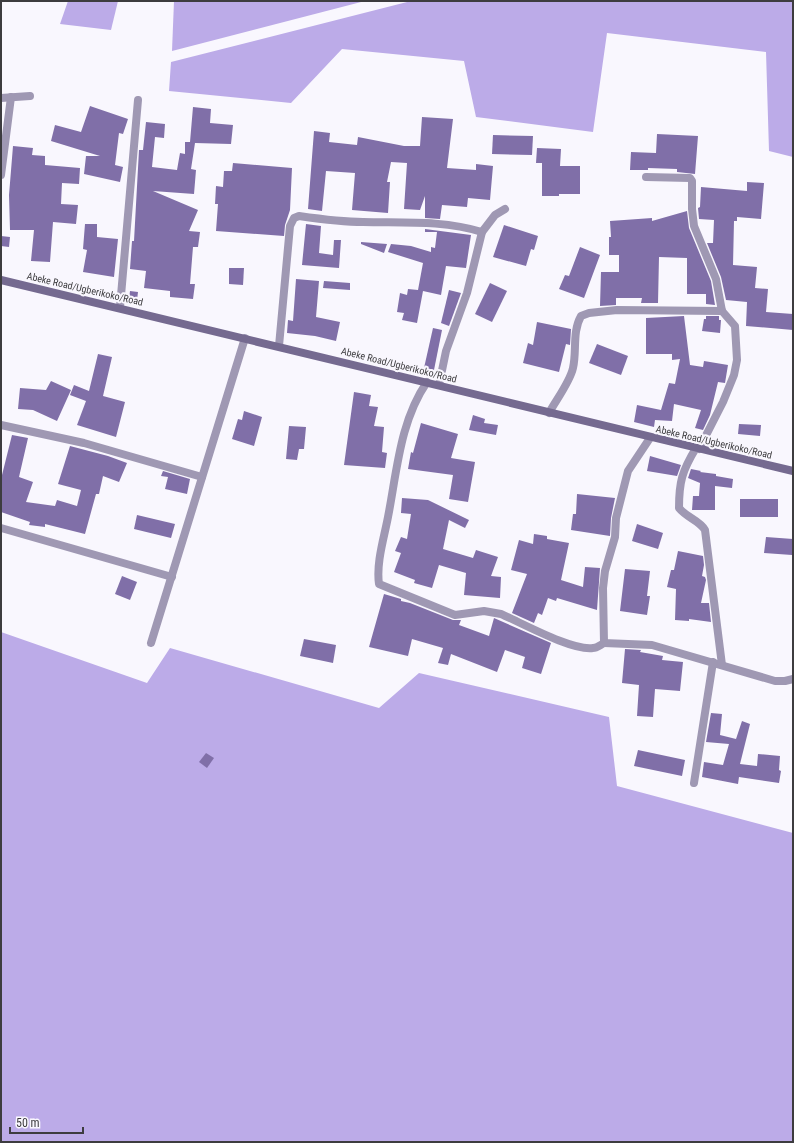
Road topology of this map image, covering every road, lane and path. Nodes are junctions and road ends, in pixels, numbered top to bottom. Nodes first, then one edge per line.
1 (30, 96) dead end
2 (11, 97) junction
3 (1, 98) edge
4 (138, 100) dead end
5 (1, 175) edge
6 (646, 177) dead end
7 (505, 209) dead end
8 (482, 232) junction
9 (1, 280) edge
10 (120, 307) junction
11 (722, 311) junction
12 (245, 338) junction
13 (279, 346) junction
14 (427, 382) junction
15 (439, 385) junction
16 (549, 413) junction
17 (1, 425) edge
18 (650, 438) junction
19 (697, 449) junction
20 (793, 471) edge
21 (202, 477) junction
22 (1, 528) edge
23 (172, 577) junction
24 (151, 643) dead end
25 (604, 643) junction
26 (713, 662) junction
27 (722, 665) junction
28 (793, 679) edge
29 (694, 783) dead end

1 - 2 street
2 - 3 street
2 - 5 street
4 - 10 street
6 - 11 street
7 - 8 street
8 - 13 street
8 - 15 street
9 - 10 street, Abeke Road/Ugberikoko/Road
10 - 12 street, Abeke Road/Ugberikoko/Road
11 - 16 street
11 - 19 street
12 - 13 street, Abeke Road/Ugberikoko/Road
12 - 21 street
13 - 14 street, Abeke Road/Ugberikoko/Road
14 - 15 street, Abeke Road/Ugberikoko/Road
14 - 25 street
15 - 16 street, Abeke Road/Ugberikoko/Road
16 - 18 street, Abeke Road/Ugberikoko/Road
17 - 21 street
18 - 19 street, Abeke Road/Ugberikoko/Road
18 - 25 street
19 - 20 street, Abeke Road/Ugberikoko/Road
19 - 27 street
21 - 23 street
22 - 23 street
23 - 24 street
25 - 26 street
26 - 27 street
26 - 29 street
27 - 28 street

